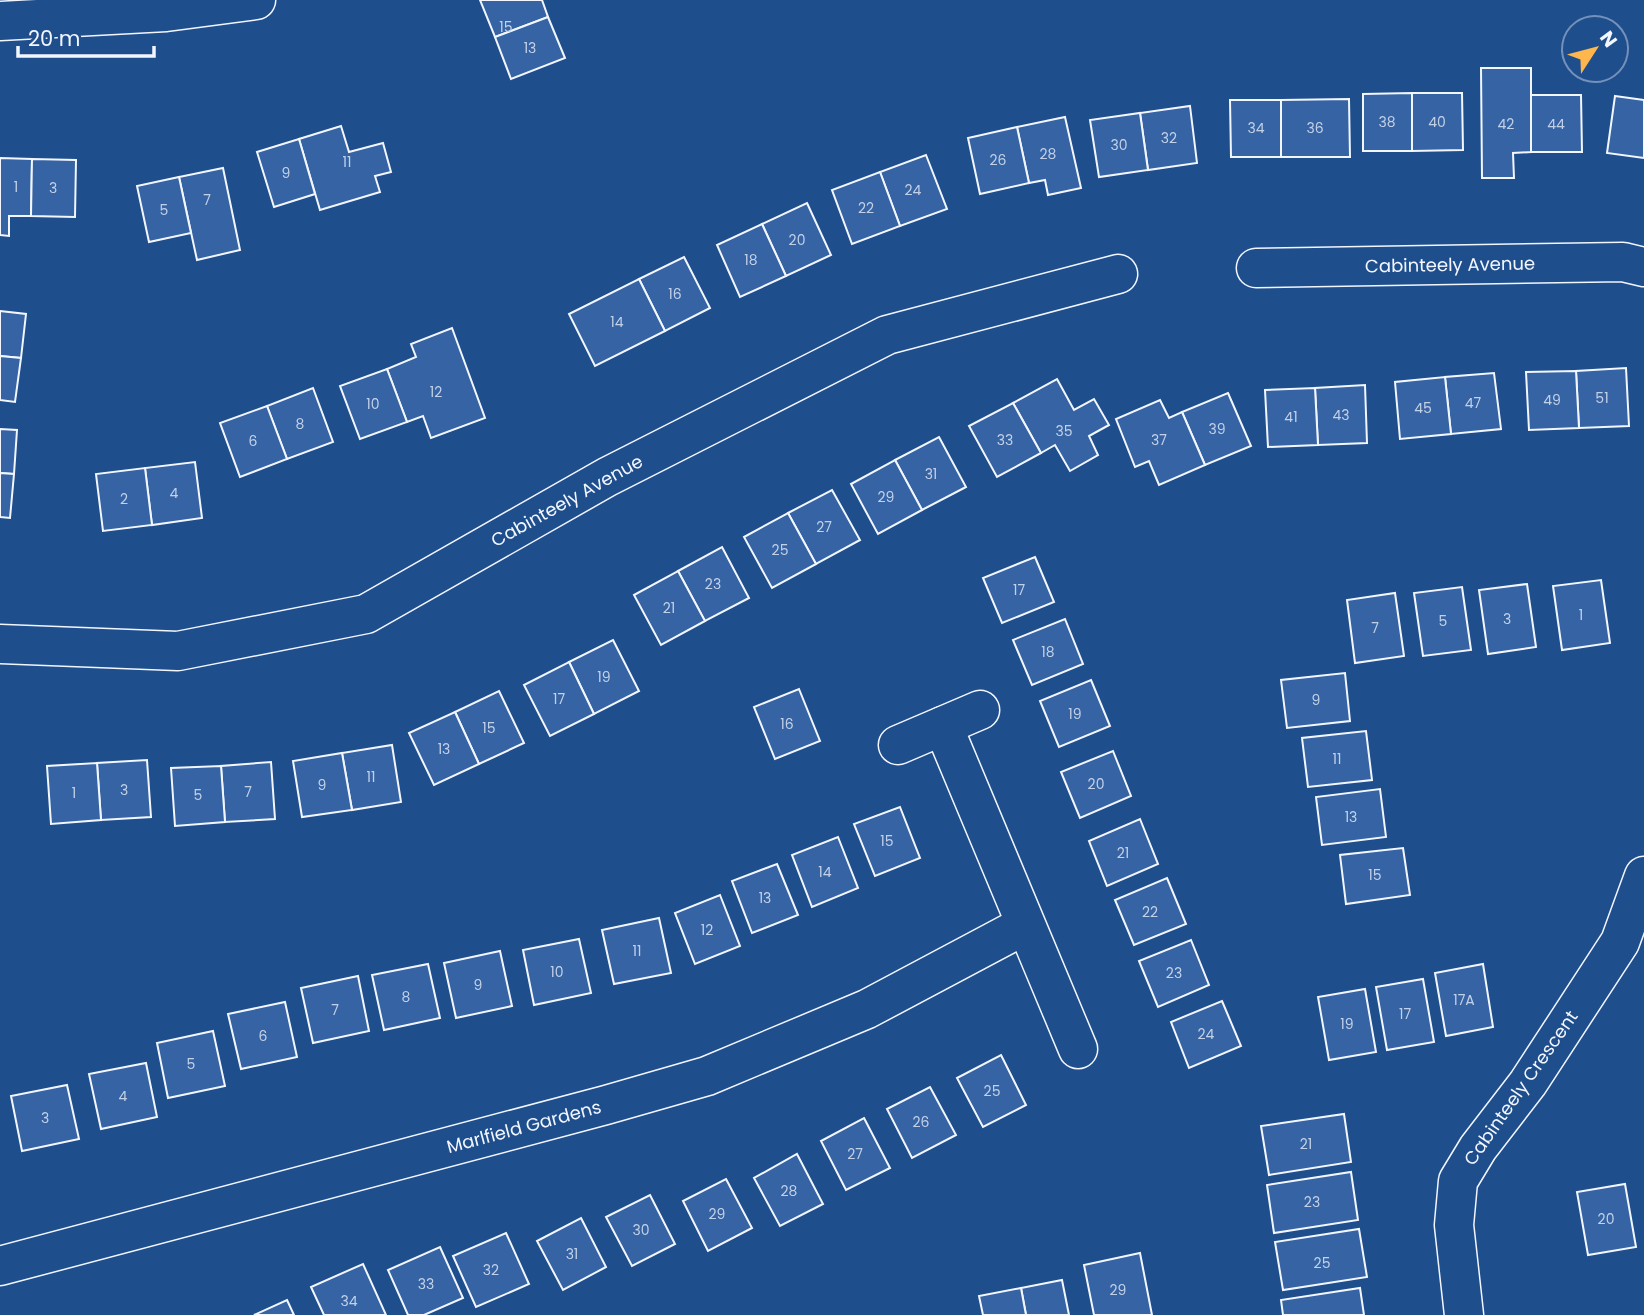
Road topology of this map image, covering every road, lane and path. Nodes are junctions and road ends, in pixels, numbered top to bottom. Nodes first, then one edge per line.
1 (256, 0) edge
2 (0, 21) edge
3 (1644, 267) edge
4 (1256, 268) dead end
5 (1118, 274) dead end
6 (0, 644) edge
7 (980, 710) dead end
8 (943, 726) junction
9 (898, 745) dead end
10 (1644, 876) edge
11 (1025, 925) junction
12 (1078, 1049) dead end
13 (0, 1266) edge
14 (1464, 1315) edge

1 - 2 street
3 - 4 street, Cabinteely Avenue
5 - 6 street, Cabinteely Avenue
7 - 8 street
8 - 9 street
8 - 11 street
10 - 14 street, Cabinteely Crescent
11 - 12 street
11 - 13 street, Marlfield Gardens

